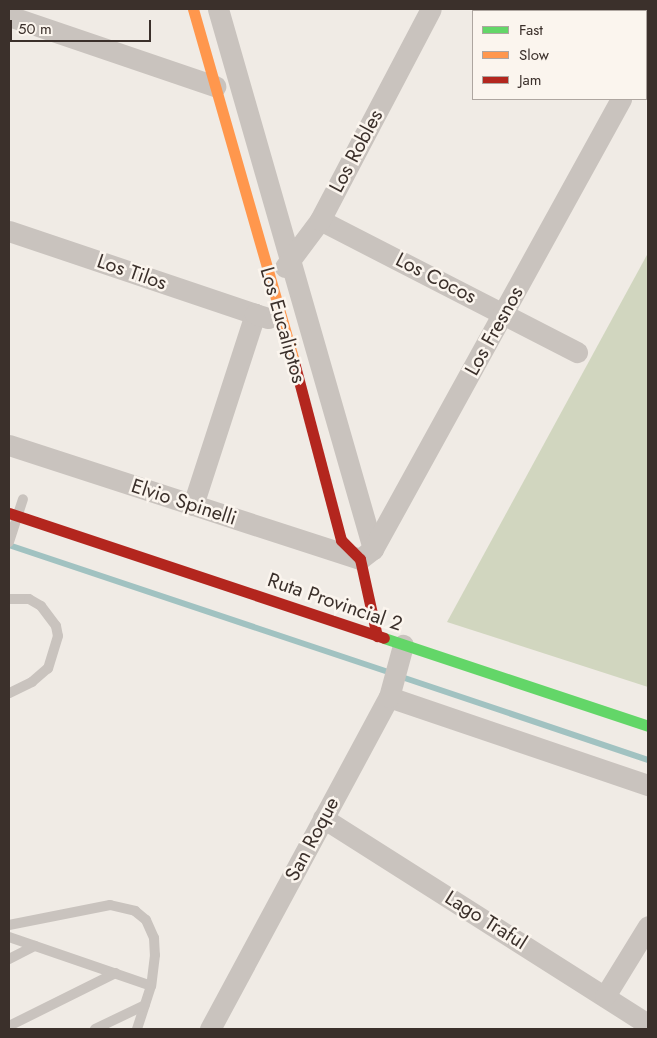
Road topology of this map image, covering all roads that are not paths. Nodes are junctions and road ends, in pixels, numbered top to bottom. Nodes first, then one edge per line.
1 (193, 9) edge
2 (218, 9) edge
3 (431, 9) edge
4 (9, 16) edge
5 (215, 86) junction
6 (620, 100) edge
7 (320, 220) junction
8 (9, 231) edge
9 (290, 260) junction
10 (272, 287) junction
11 (504, 313) junction
12 (255, 314) junction
13 (284, 324) junction
14 (310, 326) junction
15 (577, 352) dead end
16 (9, 444) edge
17 (9, 494) edge
18 (27, 500) joint
19 (193, 506) junction
20 (13, 514) edge
21 (9, 542) edge
22 (367, 554) junction
23 (260, 584) dead end
24 (9, 599) edge
25 (302, 610) junction
26 (377, 636) junction
27 (403, 645) junction
28 (9, 693) edge
29 (389, 697) junction
30 (648, 726) edge
31 (648, 785) edge
32 (324, 818) junction
33 (9, 924) edge
34 (648, 926) edge
35 (9, 937) edge
36 (35, 946) junction
37 (9, 959) edge
38 (116, 974) junction
39 (151, 986) junction
40 (605, 996) junction
41 (145, 1005) junction
42 (648, 1024) edge
43 (9, 1026) edge
44 (214, 1028) edge
45 (95, 1029) edge
46 (137, 1029) edge

1 - 5 main road, Los Eucaliptos
2 - 9 street, Los Eucaliptos
3 - 7 street, Los Robles
4 - 5 street
5 - 10 main road, Los Eucaliptos
6 - 11 street, Los Fresnos
7 - 9 street, Los Robles
7 - 11 street, Los Cocos
8 - 12 street, Los Tilos
9 - 10 street, Los Robles
9 - 14 street, Los Eucaliptos
10 - 13 main road, Los Eucaliptos
11 - 15 street, Los Cocos
11 - 22 street, Los Fresnos
12 - 13 street
12 - 19 street
13 - 14 street
13 - 22 main road, Los Eucaliptos
14 - 22 street, Los Eucaliptos
16 - 19 street, Elvio Spinelli
17 - 18 main road
18 - 20 lane
19 - 22 street, Elvio Spinelli
20 - 21 lane
20 - 25 main road, Ruta Provincial 2
22 - 26 main road, Los Eucaliptos
23 - 25 main road
24 - 28 lane
25 - 26 main road, Ruta Provincial 2
26 - 27 main road, Ruta Provincial 2
27 - 29 street, San Roque
27 - 30 main road, Ruta Provincial 2
29 - 31 street
29 - 32 street, San Roque
32 - 40 street, Lago Traful
32 - 44 street, San Roque
33 - 39 lane
34 - 40 street
35 - 36 lane
36 - 37 lane
36 - 38 lane
38 - 39 lane
38 - 43 lane
39 - 41 lane
40 - 42 street, Lago Traful
41 - 45 lane
41 - 46 lane

